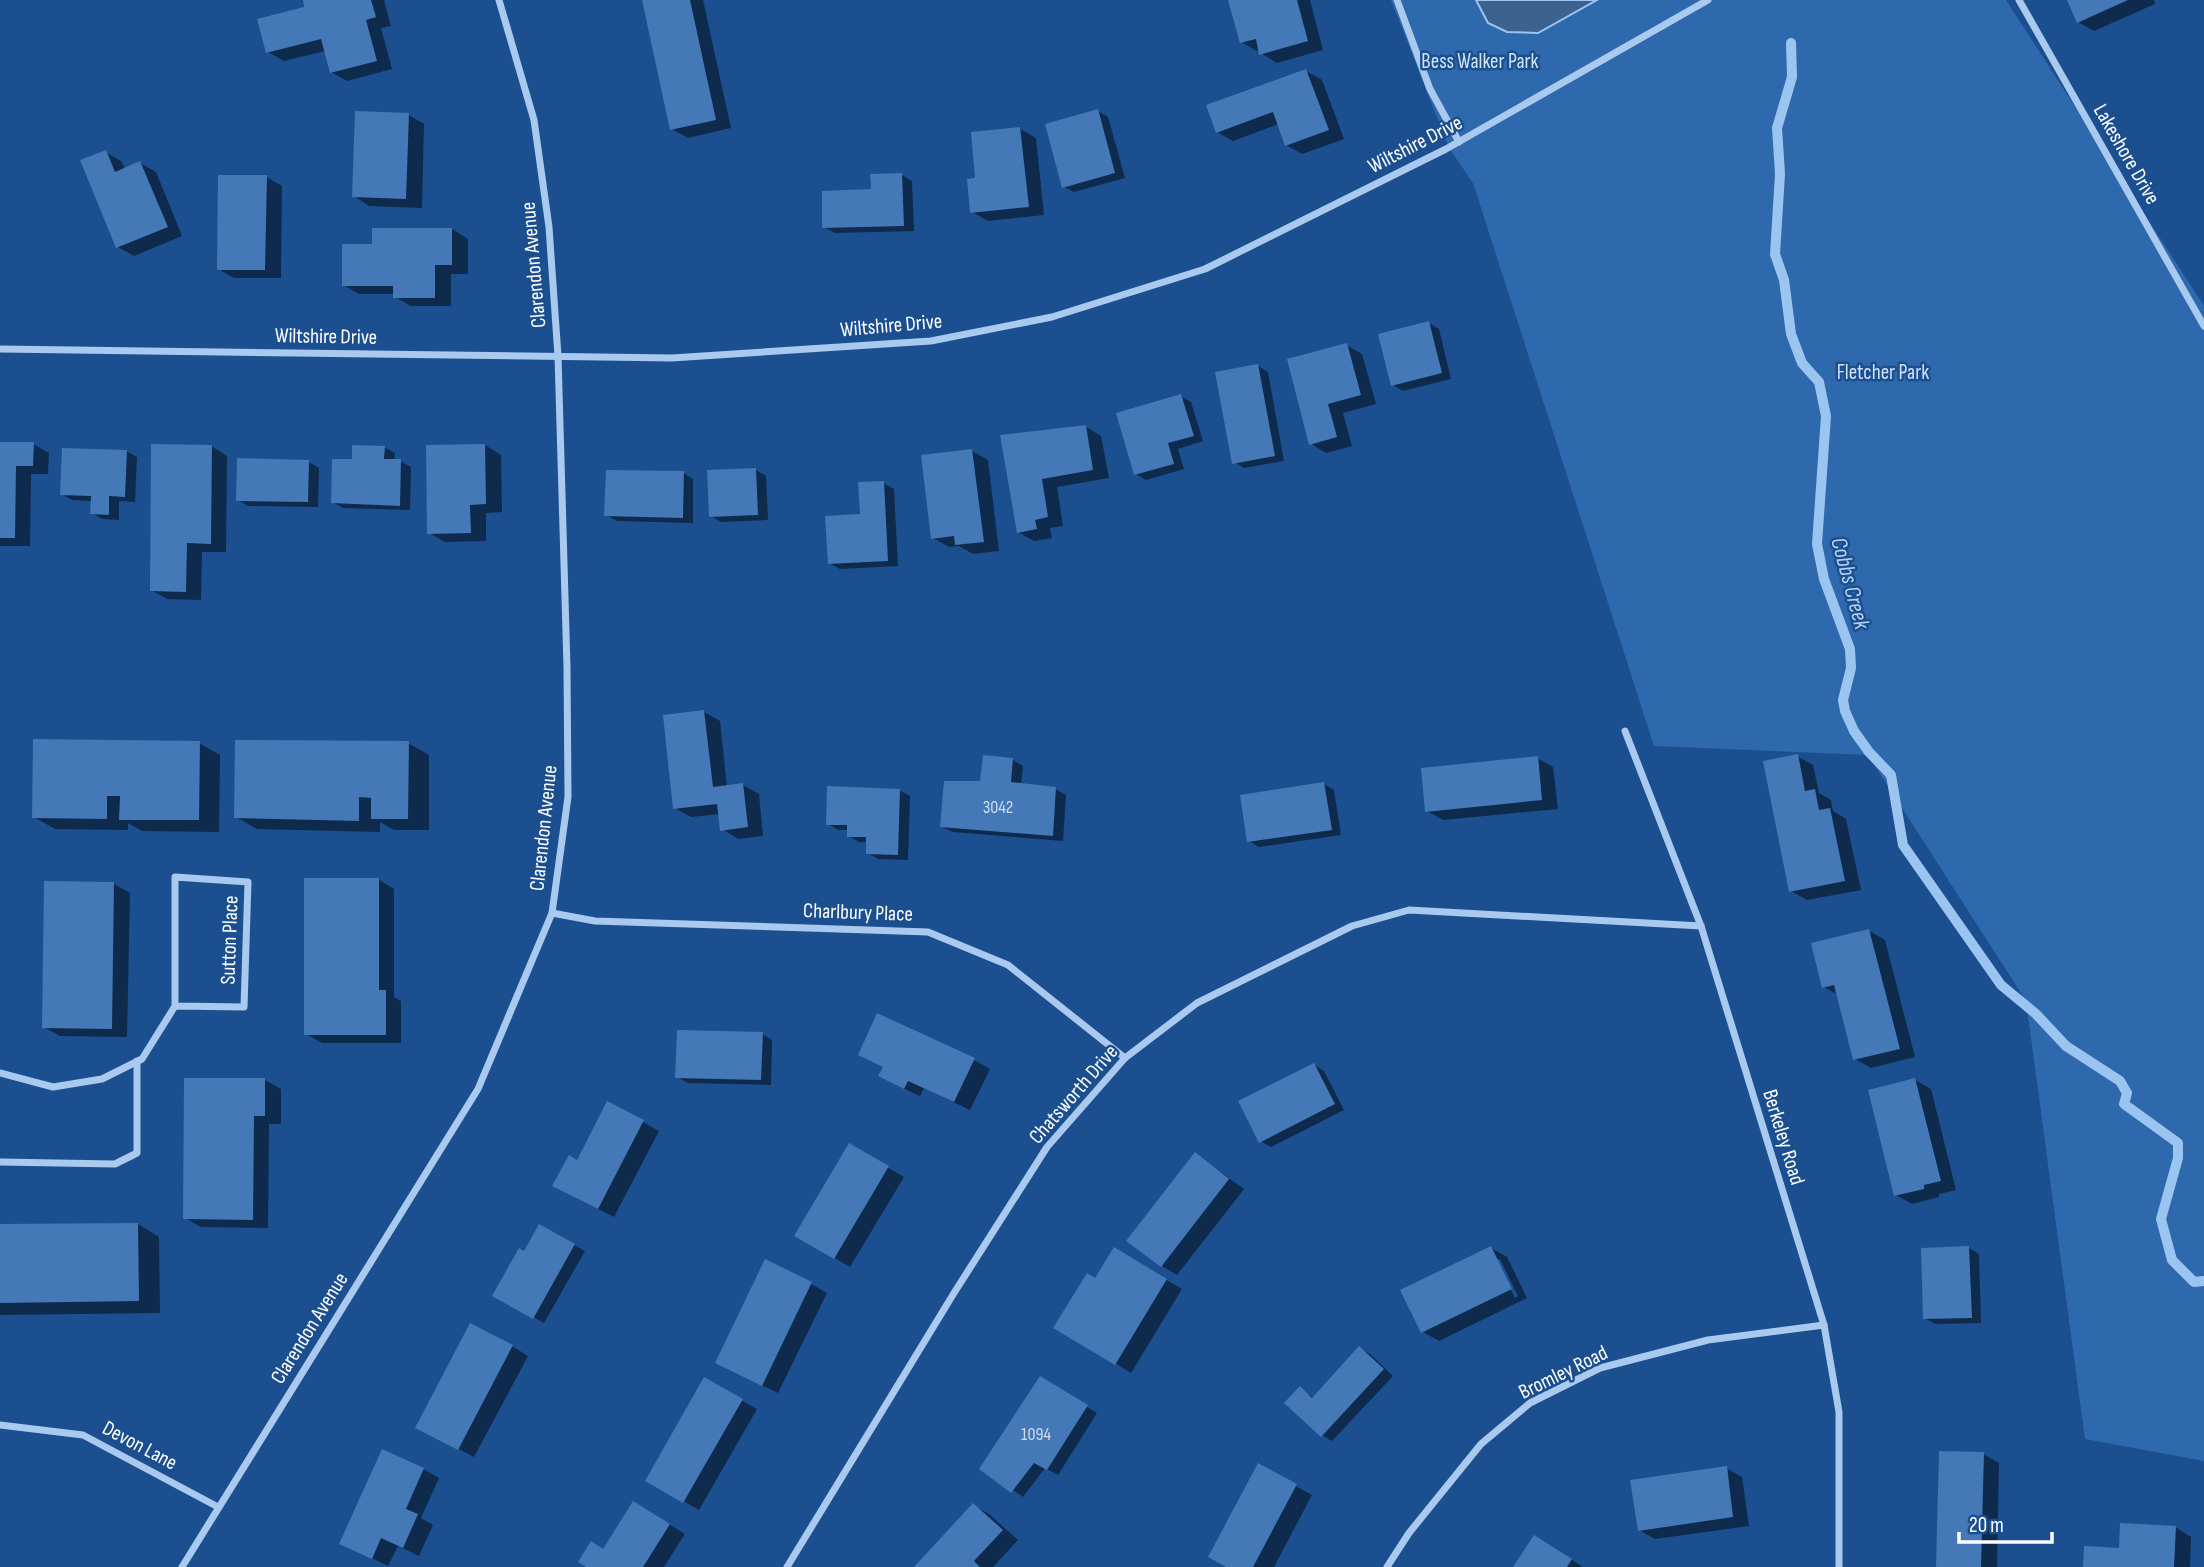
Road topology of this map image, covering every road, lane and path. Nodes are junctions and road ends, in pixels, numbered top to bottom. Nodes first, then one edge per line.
1 (499, 0) edge
2 (1397, 0) edge
3 (1708, 0) edge
4 (2019, 0) edge
5 (1460, 142) junction
6 (2204, 326) edge
7 (0, 349) edge
8 (558, 356) junction
9 (1625, 731) dead end
10 (552, 914) junction
11 (1701, 926) junction
12 (175, 1006) junction
13 (1125, 1058) junction
14 (137, 1061) junction
15 (0, 1073) edge
16 (0, 1163) edge
17 (1824, 1325) junction
18 (0, 1425) edge
19 (218, 1507) junction
20 (182, 1567) edge
21 (787, 1567) edge
22 (1387, 1567) edge
23 (1839, 1567) edge

1 - 8 street, Clarendon Avenue
2 - 5 street
3 - 5 street, Wiltshire Drive
4 - 6 street, Lakeshore Drive
5 - 8 street, Wiltshire Drive
7 - 8 street, Wiltshire Drive
8 - 10 street, Clarendon Avenue
9 - 11 street, Berkeley Road
10 - 13 street, Charlbury Place
10 - 19 street, Clarendon Avenue
11 - 13 street, Chatsworth Drive
11 - 17 street, Berkeley Road
12 - 12 street, Sutton Place
12 - 14 street
13 - 21 street, Chatsworth Drive
14 - 15 street
14 - 16 street
17 - 22 street, Bromley Road
17 - 23 street, Berkeley Road
18 - 19 street, Devon Lane
19 - 20 street, Clarendon Avenue

